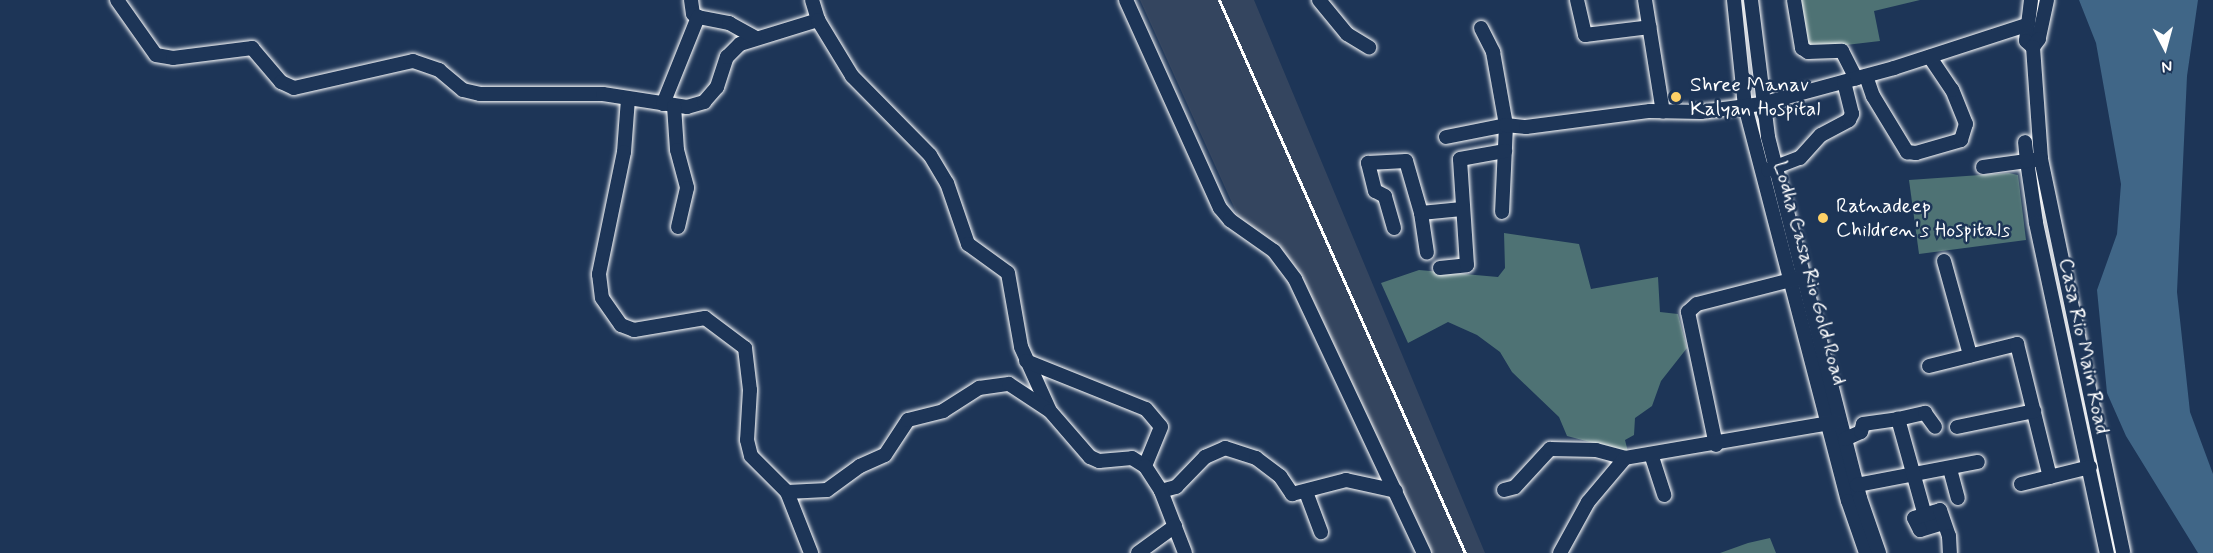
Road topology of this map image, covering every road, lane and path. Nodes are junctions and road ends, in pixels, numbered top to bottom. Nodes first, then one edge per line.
1 (117, 0) edge
2 (692, 0) edge
3 (812, 0) edge
4 (1126, 0) edge
5 (1319, 0) edge
6 (1577, 0) edge
7 (1646, 0) edge
8 (1734, 0) edge
9 (1751, 0) edge
10 (1794, 0) edge
11 (2031, 0) edge
12 (2047, 0) edge
13 (698, 17) junction
14 (818, 20) junction
15 (2026, 25) junction
16 (1650, 27) junction
17 (1481, 28) dead end
18 (754, 37) junction
19 (1369, 47) dead end
20 (2033, 47) junction
21 (1930, 57) junction
22 (1855, 79) junction
23 (628, 99) junction
24 (1761, 104) junction
25 (669, 105) junction
26 (1745, 106) junction
27 (1663, 112) junction
28 (1506, 125) junction
29 (1446, 137) dead end
30 (2025, 142) dead end
31 (1505, 151) junction
32 (2034, 160) junction
33 (1983, 167) dead end
34 (1776, 168) junction
35 (1762, 172) junction
36 (1462, 209) junction
37 (1502, 212) dead end
38 (1421, 213) junction
39 (678, 227) dead end
40 (1394, 228) dead end
41 (1427, 253) dead end
42 (1944, 261) dead end
43 (1440, 268) dead end
44 (1797, 279) junction
45 (2067, 289) junction
46 (2051, 291) junction
47 (1970, 355) junction
48 (1026, 361) junction
49 (1929, 366) dead end
50 (1050, 411) junction
51 (2034, 411) junction
52 (1898, 420) junction
53 (1834, 422) junction
54 (1935, 427) dead end
55 (1957, 427) dead end
56 (1845, 439) junction
57 (1716, 445) junction
58 (1652, 457) junction
59 (1625, 458) junction
60 (1978, 462) dead end
61 (1146, 466) junction
62 (2090, 467) junction
63 (1950, 469) junction
64 (1913, 477) junction
65 (2050, 477) junction
66 (2021, 484) dead end
67 (1857, 485) junction
68 (1504, 490) dead end
69 (1161, 491) junction
70 (1396, 491) junction
71 (787, 492) junction
72 (1306, 492) junction
73 (1664, 495) dead end
74 (1958, 498) dead end
75 (1174, 526) junction
76 (1321, 532) dead end
77 (811, 553) edge
78 (1138, 553) edge
79 (1185, 553) edge
80 (1424, 553) edge
81 (1560, 553) edge
82 (1866, 553) edge
83 (1879, 553) edge
84 (1950, 553) edge
85 (2107, 553) edge
86 (2123, 553) edge

1 - 23 street
2 - 13 street
3 - 14 street
4 - 70 street
5 - 19 street
6 - 16 street
7 - 16 street
8 - 26 street, Lodha Casa Rio Gold Road
9 - 24 street, Lodha Casa Rio Gold Road
10 - 22 street
11 - 15 street, Casa Rio Main Road
12 - 20 street, Casa Rio Main Road
13 - 18 street
13 - 25 street
14 - 18 street
14 - 48 street
15 - 20 street, Casa Rio Main Road
15 - 21 street
16 - 27 street
17 - 28 street
18 - 25 street
20 - 32 street, Casa Rio Main Road
21 - 22 street
21 - 22 street
22 - 24 street
22 - 34 street
23 - 25 street
23 - 71 street
24 - 26 street
24 - 34 street, Lodha Casa Rio Gold Road
25 - 39 street
26 - 27 street
26 - 35 street, Lodha Casa Rio Gold Road
27 - 28 street
28 - 29 street
28 - 31 street
30 - 32 street
31 - 36 street
31 - 37 street
32 - 33 street
32 - 45 street, Casa Rio Main Road
32 - 46 street, Casa Rio Main Road
34 - 35 street
34 - 44 street, Lodha Casa Rio Gold Road
35 - 44 street, Lodha Casa Rio Gold Road
36 - 38 street
36 - 43 street
38 - 40 street
38 - 41 street
42 - 47 street
44 - 53 street, Lodha Casa Rio Gold Road
44 - 57 street
45 - 46 street
45 - 86 street, Casa Rio Main Road
46 - 62 street, Casa Rio Main Road
47 - 49 street
47 - 51 street
48 - 50 street
48 - 61 street
50 - 61 street
50 - 71 street
51 - 55 street
51 - 65 street
52 - 54 street
52 - 56 street
52 - 64 street
53 - 56 street, Lodha Casa Rio Gold Road
53 - 57 street
53 - 82 street, Lodha Casa Rio Gold Road
56 - 67 street, Lodha Casa Rio Gold Road
57 - 58 street
58 - 59 street
58 - 73 street
59 - 68 street
59 - 81 street
60 - 63 street
61 - 69 street
62 - 65 street
62 - 85 street, Casa Rio Main Road
63 - 64 street
63 - 74 street
64 - 67 street
64 - 84 street
65 - 66 street
67 - 83 street, Lodha Casa Rio Gold Road
69 - 72 street
69 - 75 street
70 - 72 street
70 - 80 street
71 - 77 street
72 - 76 street
75 - 78 street
75 - 79 street

